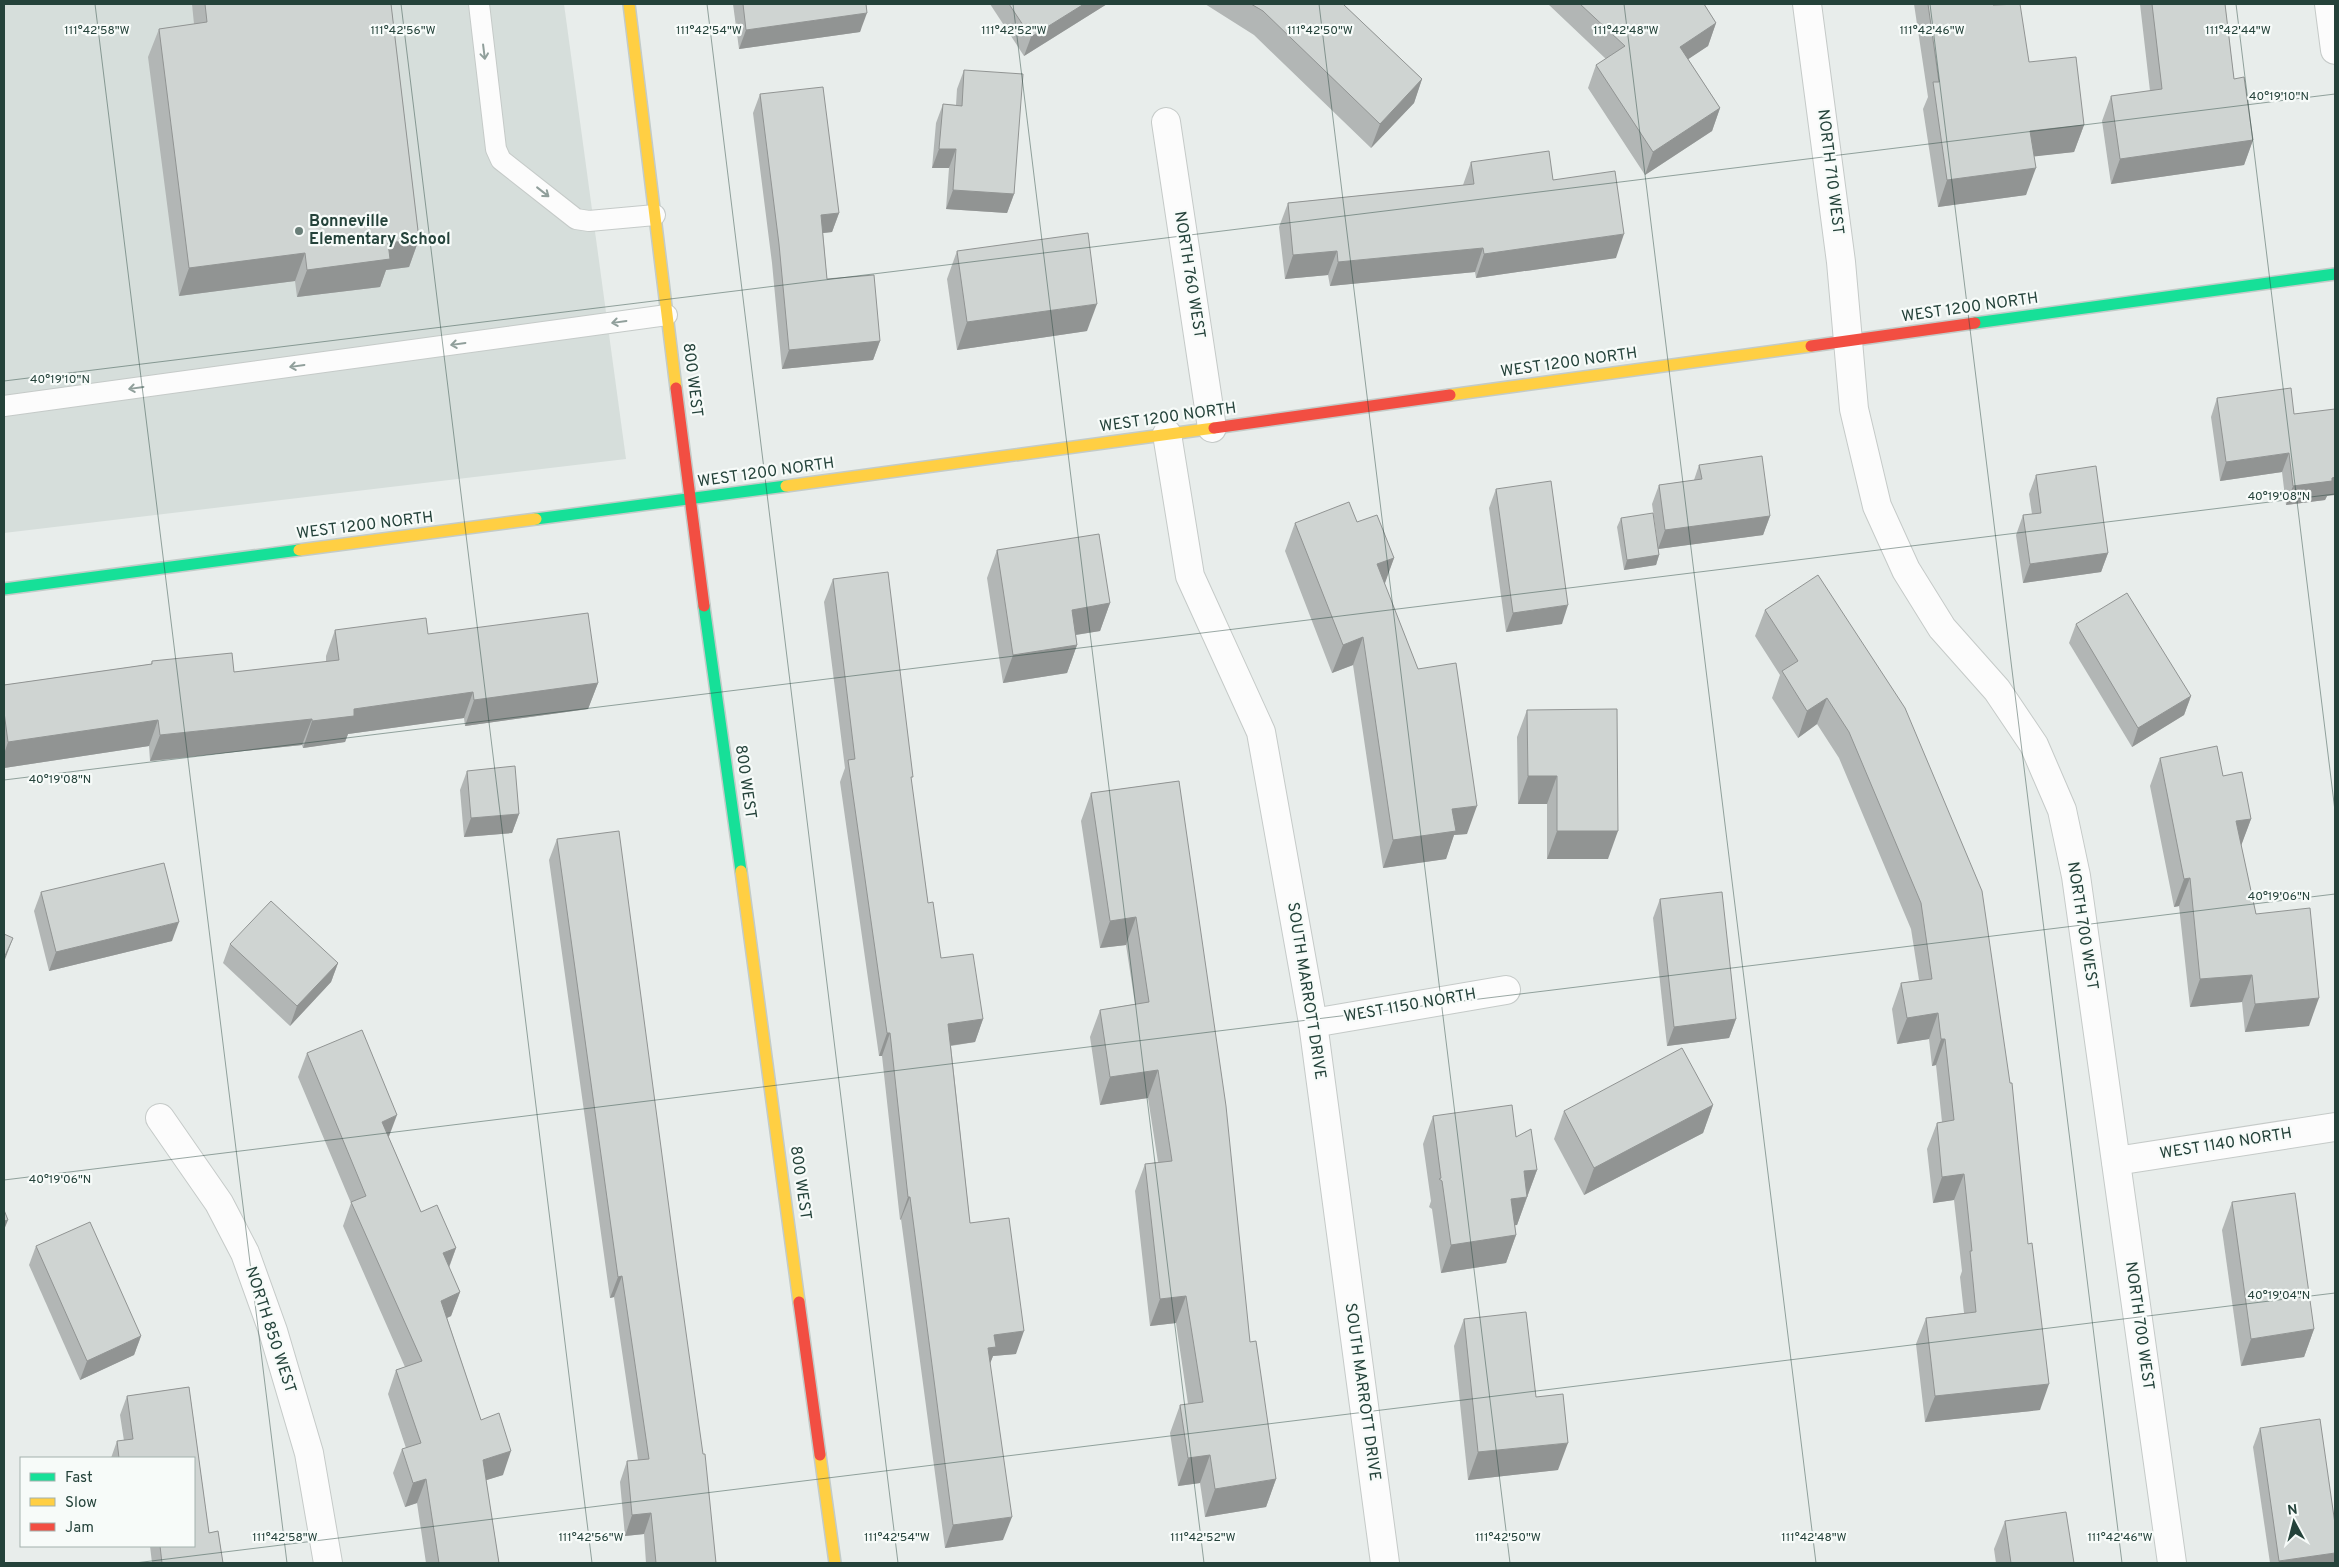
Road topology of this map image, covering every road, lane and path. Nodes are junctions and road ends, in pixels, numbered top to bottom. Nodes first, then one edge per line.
1 (479, 4) edge
2 (629, 4) edge
3 (1807, 4) edge
4 (2329, 4) edge
5 (2335, 50) edge
6 (1166, 122) dead end
7 (654, 215) junction
8 (2335, 274) edge
9 (667, 315) junction
10 (1847, 341) junction
11 (4, 406) edge
12 (1212, 428) junction
13 (1167, 434) junction
14 (690, 500) junction
15 (4, 589) edge
16 (1506, 990) dead end
17 (1313, 1023) junction
18 (160, 1118) dead end
19 (2335, 1127) edge
20 (2116, 1161) junction
21 (328, 1563) edge
22 (835, 1563) edge
23 (1385, 1563) edge
24 (2172, 1563) edge

1 -> 7 lane
2 - 7 street, 800 WEST
3 - 10 street, NORTH 710 WEST
4 - 5 street
6 - 12 street, NORTH 760 WEST
7 - 9 street, 800 WEST
8 - 10 street, WEST 1200 NORTH
9 -> 11 lane
9 - 14 street, 800 WEST
10 - 12 street, WEST 1200 NORTH
10 - 20 street, NORTH 700 WEST
12 - 13 street, WEST 1200 NORTH
13 - 14 street, WEST 1200 NORTH
13 - 17 street, SOUTH MARROTT DRIVE
14 - 15 street, WEST 1200 NORTH
14 - 22 street, 800 WEST
16 - 17 street, WEST 1150 NORTH
17 - 23 street, SOUTH MARROTT DRIVE
18 - 21 street, NORTH 850 WEST
19 - 20 street, WEST 1140 NORTH
20 - 24 street, NORTH 700 WEST

